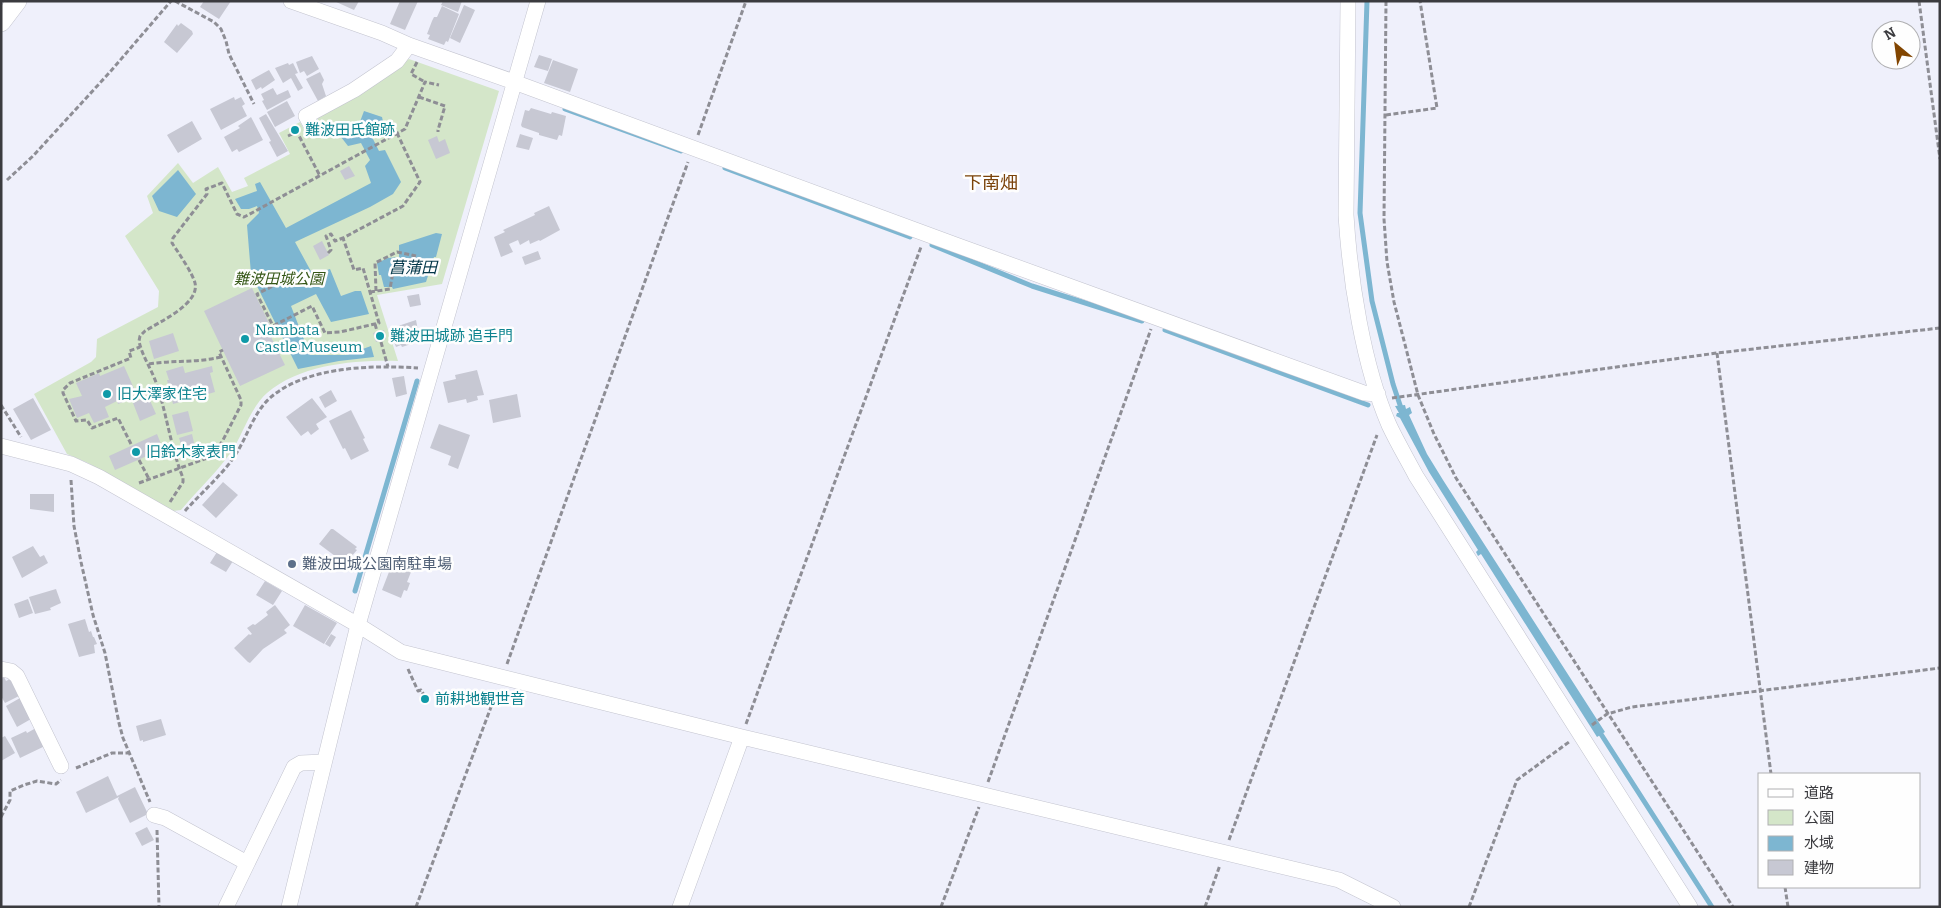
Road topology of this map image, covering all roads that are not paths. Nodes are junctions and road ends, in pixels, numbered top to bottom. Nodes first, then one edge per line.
1 (17, 1) edge
2 (291, 1) edge
3 (538, 1) edge
4 (1348, 1) edge
5 (1, 22) edge
6 (409, 45) junction
7 (514, 82) junction
8 (312, 127) dead end
9 (1379, 397) junction
10 (1, 446) edge
11 (358, 625) junction
12 (1, 670) edge
13 (742, 737) junction
14 (324, 762) junction
15 (61, 766) dead end
16 (154, 815) road end
17 (247, 863) junction
18 (226, 907) edge
19 (289, 907) edge
20 (680, 907) edge
21 (1393, 907) edge
22 (1690, 907) edge

1 - 5 main road
2 - 6 street
3 - 7 street
4 - 9 street
6 - 7 street
6 - 8 street
7 - 9 street
7 - 11 street
9 - 22 street
10 - 11 street
11 - 13 street
11 - 14 street
12 - 15 street
13 - 20 street
13 - 21 street
14 - 17 street
14 - 19 street
16 - 17 street
17 - 18 street

